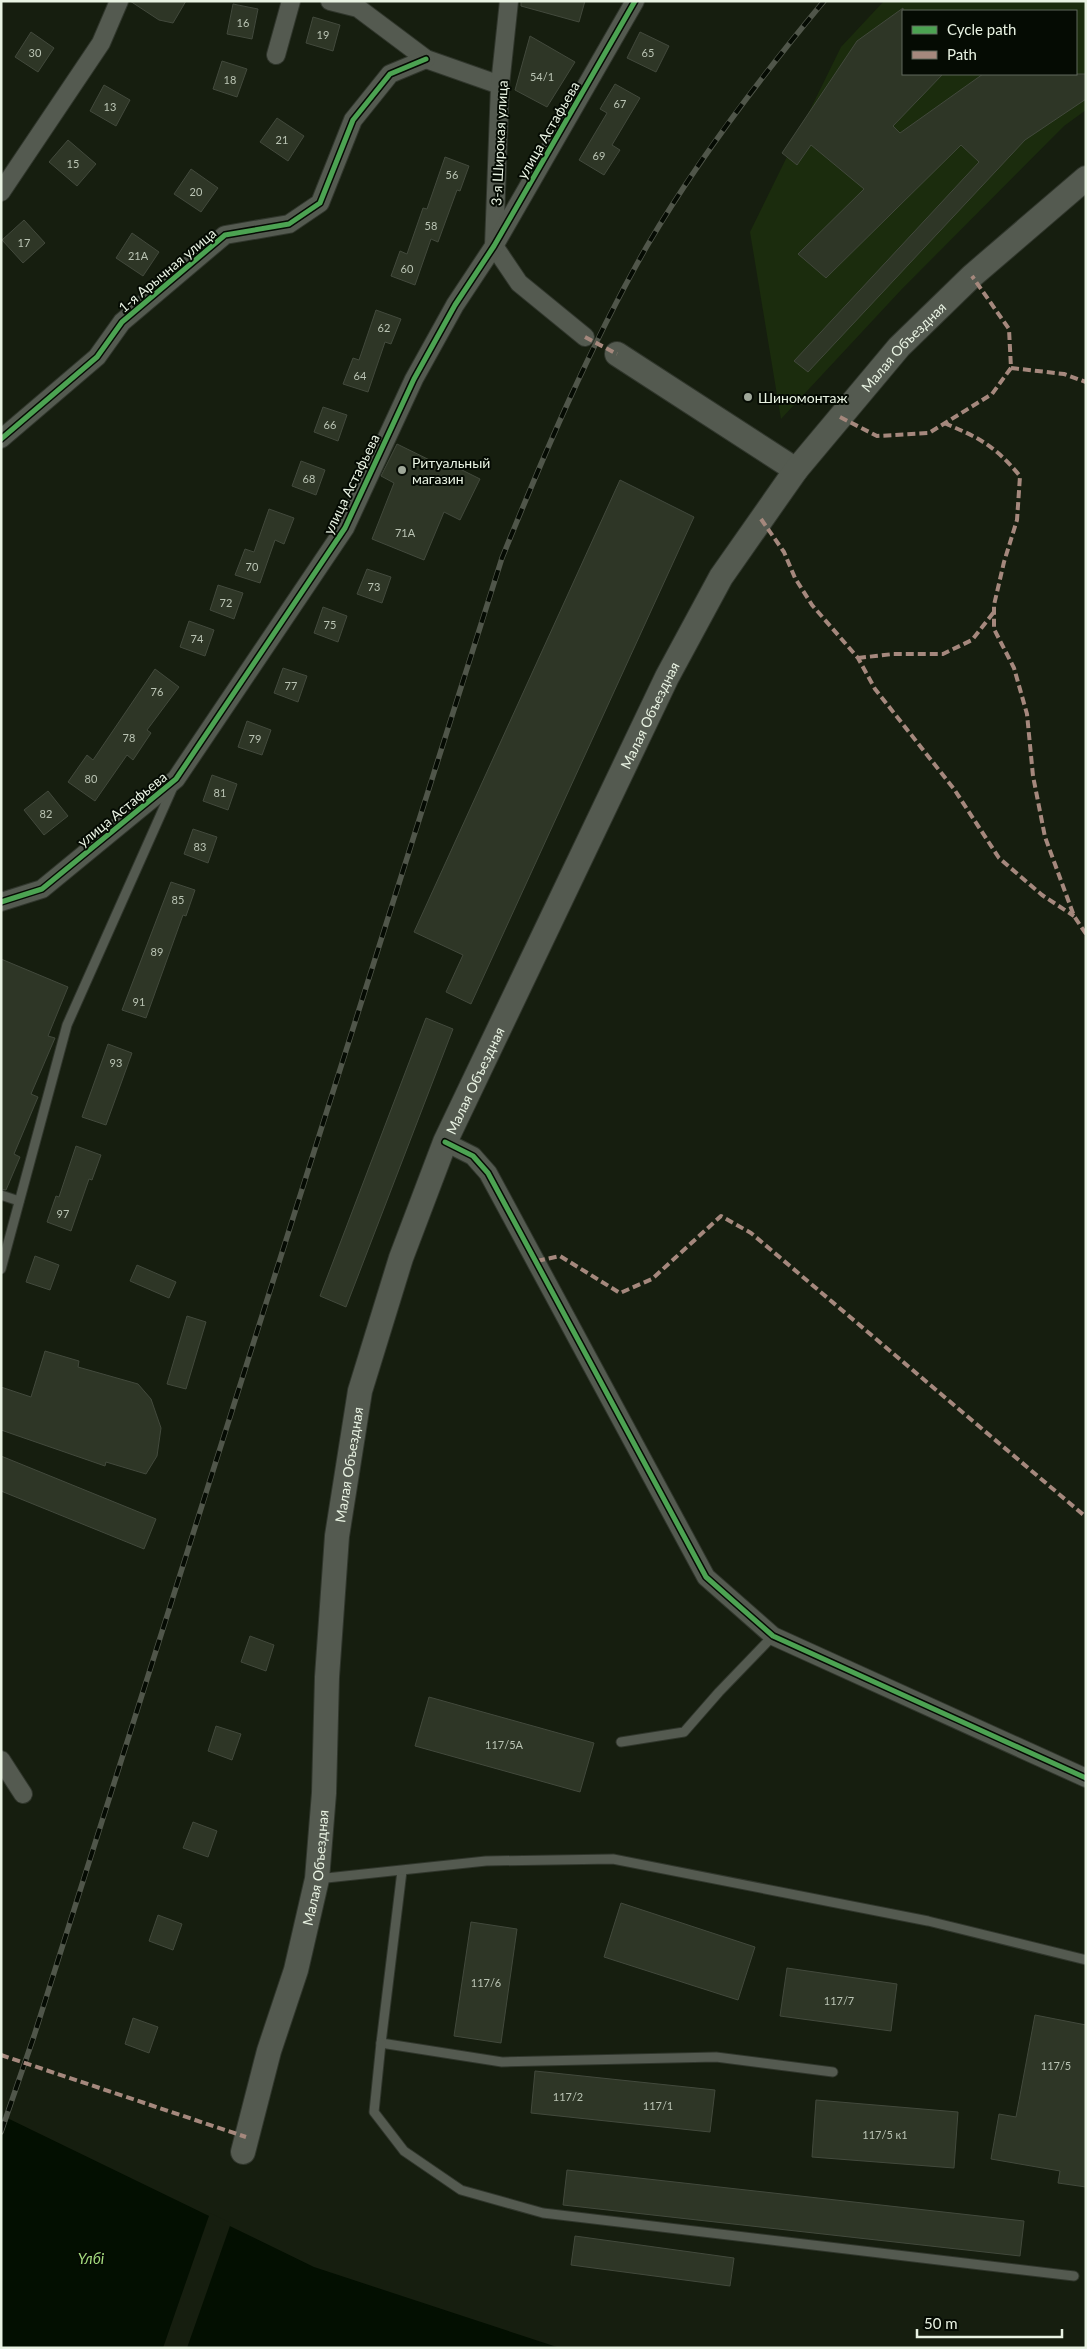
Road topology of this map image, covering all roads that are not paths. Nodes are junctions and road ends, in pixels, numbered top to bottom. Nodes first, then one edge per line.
1 (119, 1) edge
2 (292, 1) edge
3 (330, 1) edge
4 (509, 1) edge
5 (634, 1) edge
6 (276, 55) dead end
7 (426, 59) junction
8 (500, 85) junction
9 (1086, 178) edge
10 (1, 192) edge
11 (494, 246) junction
12 (585, 337) dead end
13 (617, 354) dead end
14 (1, 439) edge
15 (796, 470) junction
16 (176, 779) junction
17 (1, 902) edge
18 (445, 1142) junction
19 (1, 1195) edge
20 (19, 1201) junction
21 (1, 1269) edge
22 (773, 1636) junction
23 (621, 1742) dead end
24 (1, 1760) edge
25 (1086, 1778) edge
26 (23, 1794) dead end
27 (402, 1871) junction
28 (317, 1879) junction
29 (1086, 1960) edge
30 (381, 2043) junction
31 (833, 2072) dead end
32 (243, 2152) dead end
33 (1074, 2276) dead end

1 - 10 street
2 - 6 street
3 - 7 street
4 - 8 street, 3-я Широкая улица
5 - 11 street, улица Астафьева
7 - 8 street
7 - 14 street, 1-я Арычная улица
8 - 11 street, 3-я Широкая улица
9 - 15 main road, Малая Объездная
11 - 12 street
11 - 16 street, улица Астафьева
13 - 15 main road
15 - 18 main road, Малая Объездная
16 - 17 street, улица Астафьева
16 - 20 lane
18 - 22 street
18 - 28 main road, Малая Объездная
19 - 20 lane
20 - 21 lane
22 - 23 lane
22 - 25 street
24 - 26 street
27 - 28 lane
27 - 29 lane
27 - 30 lane
28 - 32 main road, Малая Объездная
30 - 31 lane
30 - 33 lane

